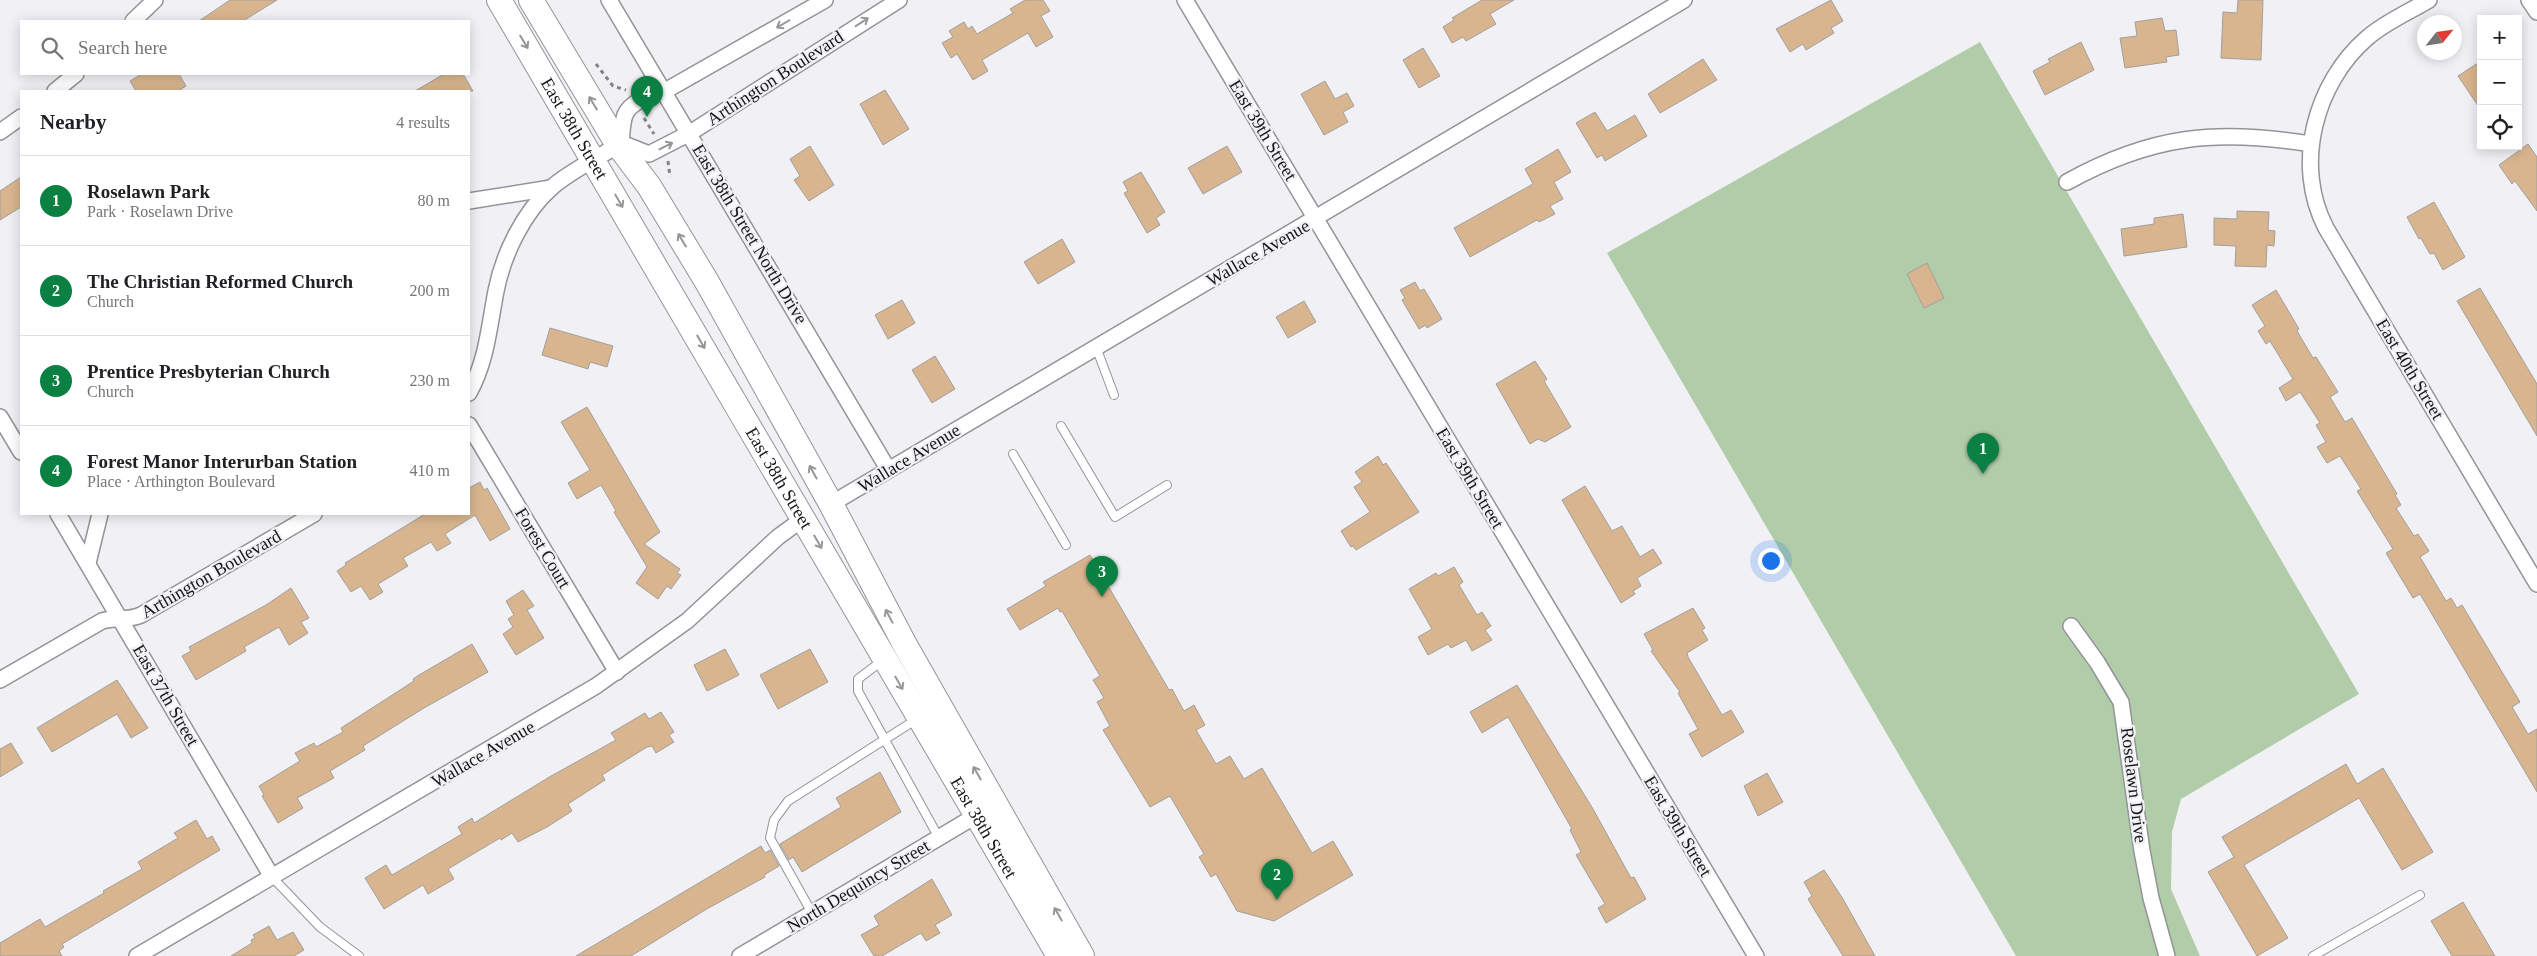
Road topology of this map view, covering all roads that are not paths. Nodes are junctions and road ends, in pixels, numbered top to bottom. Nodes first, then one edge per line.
1 (155, 0) edge
2 (499, 0) edge
3 (531, 0) edge
4 (609, 0) edge
5 (825, 0) edge
6 (899, 0) edge
7 (1185, 0) edge
8 (1684, 0) edge
9 (2429, 0) edge
10 (2529, 0) edge
11 (2537, 12) edge
12 (134, 20) edge
13 (75, 75) edge
14 (56, 90) edge
15 (665, 91) junction
16 (20, 118) edge
17 (0, 132) edge
18 (690, 133) junction
19 (619, 144) junction
20 (2311, 144) junction
21 (594, 159) junction
22 (2067, 182) dead end
23 (551, 188) junction
24 (470, 201) edge
25 (1315, 219) junction
26 (1096, 347) junction
27 (470, 391) edge
28 (1114, 395) dead end
29 (0, 417) edge
30 (1061, 426) dead end
31 (470, 427) edge
32 (20, 450) edge
33 (1013, 454) dead end
34 (888, 469) junction
35 (1167, 485) dead end
36 (832, 504) junction
37 (59, 515) edge
38 (100, 515) edge
39 (312, 515) edge
40 (804, 518) junction
41 (1066, 545) dead end
42 (88, 563) junction
43 (2537, 584) edge
44 (120, 617) junction
45 (2071, 626) dead end
46 (884, 659) junction
47 (617, 672) junction
48 (0, 680) edge
49 (918, 718) junction
50 (885, 740) junction
51 (977, 815) junction
52 (939, 838) junction
53 (272, 877) junction
54 (2420, 895) dead end
55 (812, 913) junction
56 (137, 956) edge
57 (359, 956) edge
58 (740, 956) edge
59 (1059, 956) edge
60 (1082, 956) edge
61 (1756, 956) edge
62 (2167, 956) edge
63 (2313, 956) edge

1 - 12 street
2 -> 21 main road, East 38th Street
19 -> 3 main road, East 38th Street
4 - 15 street, East 38th Street North Drive
5 -> 15 street
18 -> 6 street, Arthington Boulevard
7 - 25 street, East 39th Street
8 - 25 street, Wallace Avenue
9 - 20 street
10 - 11 street
13 - 14 street
15 - 18 street, East 38th Street North Drive
15 - 19 street
16 - 17 street
19 -> 18 street, Arthington Boulevard
18 - 34 street, East 38th Street North Drive
19 - 21 street
36 -> 19 main road, East 38th Street
20 - 22 street
20 - 43 street, East 40th Street
21 - 23 street
21 -> 40 main road, East 38th Street
23 - 24 street
23 - 27 street
25 - 26 street, Wallace Avenue
25 - 61 street, East 39th Street
26 - 28 lane
26 - 34 street, Wallace Avenue
29 - 32 street
30 - 35 lane
31 - 47 street, Forest Court
33 - 41 lane
34 - 36 street, Wallace Avenue
60 -> 36 main road, East 38th Street
37 - 42 street, East 37th Street
38 - 42 street
39 - 44 street, Arthington Boulevard
40 -> 46 main road, East 38th Street
40 - 47 street, Wallace Avenue
42 - 44 street, East 37th Street
44 - 48 street, Arthington Boulevard
44 - 53 street, East 37th Street
45 - 62 street, Roselawn Drive
46 -> 49 main road, East 38th Street
46 - 50 lane
47 - 53 street, Wallace Avenue
49 - 50 lane
49 - 51 main road, East 38th Street
50 - 52 lane
50 - 55 lane
51 - 52 street, North Dequincy Street
51 - 59 main road, East 38th Street
52 - 55 street, North Dequincy Street
53 - 56 street, Wallace Avenue
53 - 57 lane
54 - 63 lane
55 - 58 street, North Dequincy Street

